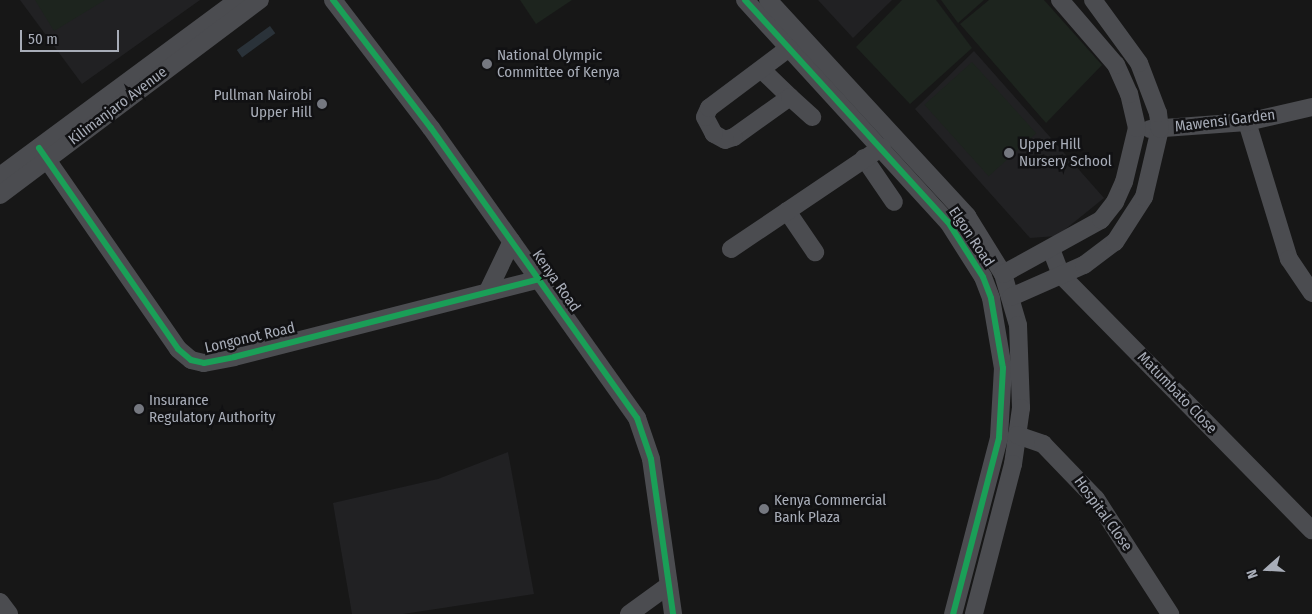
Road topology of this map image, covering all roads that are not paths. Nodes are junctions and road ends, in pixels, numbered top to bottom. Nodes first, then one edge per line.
1 (238, 0) edge
2 (260, 0) edge
3 (334, 0) edge
4 (745, 0) edge
5 (768, 0) edge
6 (1060, 0) edge
7 (1095, 3) edge
8 (1080, 22) junction
9 (789, 48) junction
10 (762, 70) junction
11 (790, 97) junction
12 (1312, 107) edge
13 (812, 117) dead end
14 (1248, 122) junction
15 (1138, 128) junction
16 (1160, 129) junction
17 (882, 147) junction
18 (43, 154) junction
19 (864, 158) junction
20 (0, 176) edge
21 (0, 195) edge
22 (894, 202) dead end
23 (787, 211) junction
24 (512, 241) junction
25 (731, 249) dead end
26 (1051, 249) junction
27 (815, 252) dead end
28 (1003, 274) junction
29 (1061, 275) junction
30 (539, 279) junction
31 (488, 291) junction
32 (1312, 293) edge
33 (1011, 298) junction
34 (1017, 435) junction
35 (1312, 530) edge
36 (669, 585) junction
37 (0, 602) edge
38 (9, 614) edge
39 (629, 614) edge
40 (673, 614) edge
41 (953, 614) edge
42 (974, 614) edge
43 (1170, 614) edge

1 - 18 street, Kilimanjaro Avenue
2 - 18 street, Kilimanjaro Avenue
3 - 24 street, Kenya Road
4 - 9 street, Elgon Road
5 - 28 street, Elgon Road
6 - 8 street
7 - 8 street
7 - 16 street
8 - 15 street
9 - 10 street
9 - 17 street, Elgon Road
10 - 11 street
10 - 11 street
11 - 13 street
12 - 14 street, Mawensi Garden
14 - 16 street, Mawensi Garden
14 - 32 street
15 - 16 street, Mawensi Garden
15 - 26 street
16 - 29 street
17 - 19 street
17 - 41 street, Elgon Road
18 - 20 street, Kilimanjaro Avenue
18 - 21 street, Kilimanjaro Avenue
18 - 31 street, Longonot Road
19 - 22 street
19 - 23 street
23 - 25 street
23 - 27 street
24 - 30 street, Kenya Road
24 - 31 street
26 - 28 street
26 - 29 street, Matumbato Close
28 - 33 street, Elgon Road
29 - 33 street
29 - 35 street, Matumbato Close
30 - 31 street, Longonot Road
30 - 36 street, Kenya Road
33 - 34 street, Elgon Road
34 - 42 street, Elgon Road
34 - 43 street, Hospital Close
36 - 39 street
36 - 40 street, Kenya Road
37 - 38 street

